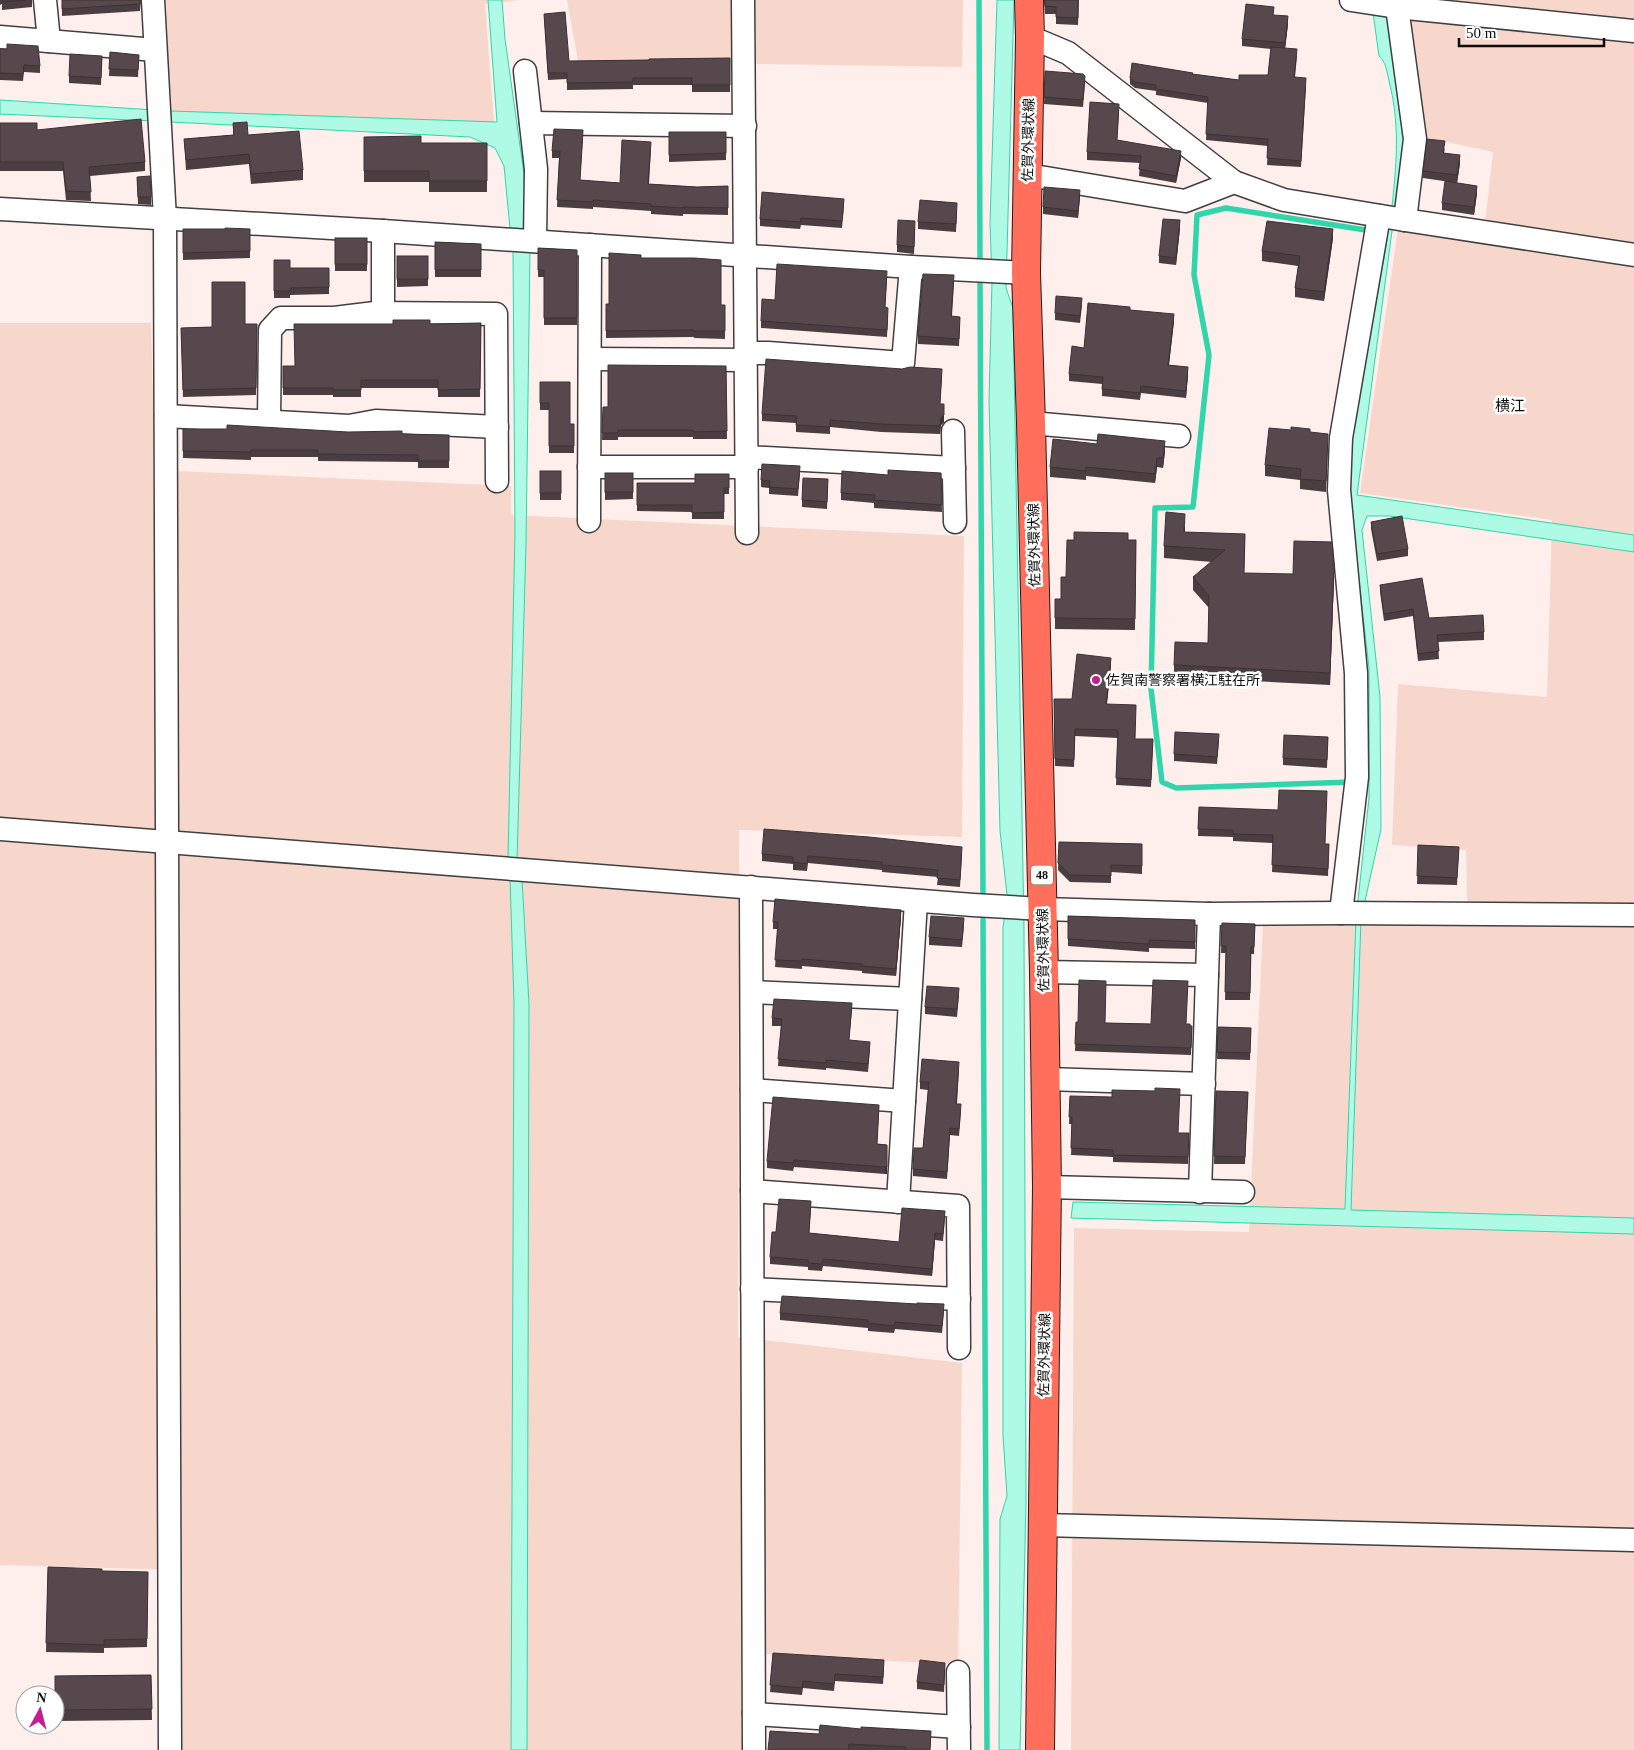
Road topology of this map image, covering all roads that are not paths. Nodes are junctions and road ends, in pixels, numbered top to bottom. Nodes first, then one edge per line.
1 (45, 0) edge
2 (153, 0) edge
3 (743, 0) edge
4 (1030, 0) edge
5 (1351, 0) edge
6 (1389, 4) edge
7 (1634, 31) edge
8 (0, 37) edge
9 (1030, 37) junction
10 (49, 41) junction
11 (155, 50) junction
12 (525, 71) dead end
13 (531, 123) junction
14 (745, 126) junction
15 (1028, 175) junction
16 (1234, 182) junction
17 (0, 209) edge
18 (165, 219) junction
19 (1405, 220) junction
20 (1377, 226) junction
21 (383, 231) junction
22 (535, 241) junction
23 (590, 245) junction
24 (1634, 255) edge
25 (746, 256) junction
26 (911, 267) junction
27 (1018, 272) junction
28 (383, 313) junction
29 (746, 357) junction
30 (590, 359) junction
31 (166, 416) junction
32 (269, 422) junction
33 (1031, 423) junction
34 (497, 427) junction
35 (953, 431) dead end
36 (1179, 436) dead end
37 (747, 462) junction
38 (589, 467) junction
39 (954, 468) junction
40 (497, 481) dead end
41 (589, 521) dead end
42 (955, 522) dead end
43 (747, 533) dead end
44 (0, 829) edge
45 (168, 842) junction
46 (751, 887) junction
47 (916, 901) junction
48 (1039, 909) junction
49 (1353, 913) junction
50 (1209, 914) junction
51 (1634, 915) edge
52 (1044, 972) junction
53 (1207, 975) junction
54 (752, 992) junction
55 (910, 999) junction
56 (1046, 1079) junction
57 (1204, 1084) junction
58 (752, 1090) junction
59 (904, 1101) junction
60 (1047, 1187) junction
61 (752, 1191) junction
62 (1200, 1192) junction
63 (1243, 1192) dead end
64 (898, 1202) junction
65 (752, 1289) junction
66 (959, 1299) junction
67 (959, 1348) dead end
68 (1042, 1525) junction
69 (1634, 1540) edge
70 (958, 1672) dead end
71 (754, 1714) junction
72 (959, 1727) junction
73 (170, 1750) edge
74 (754, 1750) edge
75 (960, 1750) edge
76 (1040, 1750) edge

1 - 10 street
2 - 11 street
3 - 14 street
4 - 9 main road, 佐賀外環状線 / 48
5 - 6 street
6 - 7 street
6 - 19 street
8 - 10 street
9 - 15 main road, 佐賀外環状線 / 48
9 - 16 street
10 - 11 street
11 - 18 street
12 - 13 street
13 - 14 street
13 - 22 street
14 - 25 street
15 - 16 street
15 - 27 main road, 佐賀外環状線 / 48
16 - 20 street
17 - 18 street
18 - 21 street
18 - 31 street
19 - 20 street
19 - 24 street
20 - 49 street
21 - 22 street
21 - 28 street
22 - 23 street
23 - 25 street
23 - 30 street
25 - 26 street
25 - 29 street
26 - 27 street
26 - 29 street
27 - 33 main road, 佐賀外環状線 / 48
28 - 32 street
28 - 34 street
29 - 30 street
29 - 37 street
30 - 38 street
31 - 32 street
31 - 45 street
32 - 34 street
33 - 36 street
33 - 48 main road, 佐賀外環状線 / 48
34 - 40 street
35 - 39 street
37 - 38 street
37 - 39 street
37 - 43 street
38 - 41 street
39 - 42 street
44 - 45 street
45 - 46 street
45 - 73 street
46 - 47 street
46 - 54 street
47 - 48 street
47 - 55 street
48 - 50 street
48 - 52 main road, 佐賀外環状線 / 48
49 - 50 street
49 - 51 street
50 - 53 street
52 - 53 street
52 - 56 main road, 佐賀外環状線 / 48
53 - 57 street
54 - 55 street
54 - 58 street
55 - 59 street
56 - 57 street
56 - 60 main road, 佐賀外環状線 / 48
57 - 62 street
58 - 59 street
58 - 61 street
59 - 64 street
60 - 62 street
60 - 68 main road, 佐賀外環状線 / 48
61 - 64 street
61 - 65 street
62 - 63 street
64 - 66 street
65 - 66 street
65 - 71 street
66 - 67 street
68 - 69 street
68 - 76 main road, 佐賀外環状線 / 48
70 - 72 street
71 - 72 street
71 - 74 street
72 - 75 street

